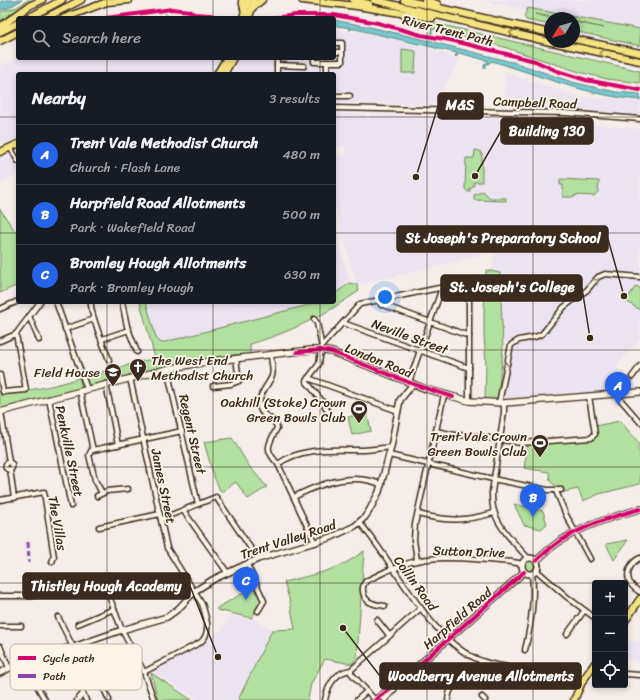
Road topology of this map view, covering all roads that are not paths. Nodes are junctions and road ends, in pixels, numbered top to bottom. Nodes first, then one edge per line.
1 (42, 0) edge
2 (62, 0) edge
3 (81, 0) edge
4 (129, 0) edge
5 (242, 0) edge
6 (248, 0) edge
7 (254, 0) edge
8 (262, 0) edge
9 (302, 0) edge
10 (353, 0) edge
11 (374, 0) edge
12 (404, 0) edge
13 (419, 0) edge
14 (425, 0) edge
15 (247, 14) edge
16 (466, 14) junction
17 (32, 16) edge
18 (49, 16) edge
19 (69, 16) edge
20 (421, 16) junction
21 (462, 22) junction
22 (16, 24) edge
23 (0, 27) edge
24 (0, 32) edge
25 (544, 32) edge
26 (16, 33) edge
27 (16, 37) edge
28 (544, 40) edge
29 (580, 40) edge
30 (0, 41) edge
31 (336, 43) edge
32 (579, 48) edge
33 (336, 52) edge
34 (342, 52) junction
35 (640, 53) edge
36 (226, 60) edge
37 (232, 60) edge
38 (277, 60) edge
39 (314, 60) edge
40 (640, 61) edge
41 (327, 62) junction
42 (277, 65) junction
43 (304, 66) dead end
44 (218, 72) edge
45 (225, 72) edge
46 (277, 72) edge
47 (327, 72) edge
48 (336, 96) edge
49 (350, 96) dead end
50 (336, 108) edge
51 (640, 119) edge
52 (16, 145) edge
53 (3, 149) edge
54 (16, 159) edge
55 (640, 277) edge
56 (484, 279) dead end
57 (469, 282) junction
58 (442, 288) junction
59 (380, 301) junction
60 (16, 302) edge
61 (38, 304) edge
62 (57, 304) edge
63 (90, 304) edge
64 (122, 304) edge
65 (0, 309) edge
66 (29, 316) junction
67 (94, 318) junction
68 (314, 319) dead end
69 (430, 322) junction
70 (343, 323) junction
71 (65, 329) junction
72 (129, 330) junction
73 (16, 334) junction
74 (469, 336) junction
75 (102, 339) junction
76 (38, 340) dead end
77 (0, 341) edge
78 (320, 348) junction
79 (420, 350) junction
80 (137, 352) dead end
81 (271, 354) junction
82 (236, 358) junction
83 (109, 360) dead end
84 (640, 366) edge
85 (469, 368) junction
86 (167, 369) junction
87 (0, 375) edge
88 (632, 376) dead end
89 (130, 378) junction
90 (308, 378) junction
91 (411, 383) junction
92 (106, 384) junction
93 (213, 386) dead end
94 (87, 390) junction
95 (80, 391) junction
96 (640, 392) edge
97 (619, 394) junction
98 (444, 395) junction
99 (589, 396) junction
100 (49, 400) junction
101 (469, 401) junction
102 (502, 403) junction
103 (398, 411) junction
104 (1, 412) edge
105 (330, 415) dead end
106 (640, 422) edge
107 (182, 431) junction
108 (436, 431) junction
109 (144, 439) junction
110 (499, 440) junction
111 (118, 445) junction
112 (391, 447) junction
113 (93, 450) junction
114 (389, 455) junction
115 (278, 464) junction
116 (428, 464) junction
117 (493, 479) junction
118 (382, 485) junction
119 (126, 488) dead end
120 (561, 490) dead end
121 (556, 491) junction
122 (102, 493) junction
123 (98, 496) dead end
124 (14, 498) junction
125 (294, 498) junction
126 (0, 500) edge
127 (198, 504) junction
128 (71, 506) dead end
129 (640, 509) edge
130 (183, 510) junction
131 (494, 513) junction
132 (160, 514) junction
133 (418, 514) junction
134 (161, 519) junction
135 (359, 522) junction
136 (99, 528) dead end
137 (575, 532) junction
138 (315, 543) junction
139 (528, 558) junction
140 (640, 558) edge
141 (590, 559) dead end
142 (258, 560) junction
143 (417, 560) junction
144 (536, 561) junction
145 (52, 562) dead end
146 (247, 564) junction
147 (522, 564) junction
148 (394, 568) junction
149 (227, 572) junction
150 (524, 572) junction
151 (534, 572) junction
152 (195, 591) junction
153 (640, 592) edge
154 (0, 596) edge
155 (640, 599) edge
156 (385, 606) dead end
157 (421, 608) junction
158 (114, 609) junction
159 (258, 611) dead end
160 (584, 611) junction
161 (592, 616) edge
162 (58, 617) dead end
163 (628, 617) edge
164 (377, 620) dead end
165 (78, 624) dead end
166 (0, 626) edge
167 (21, 626) dead end
168 (122, 630) junction
169 (567, 634) dead end
170 (389, 635) junction
171 (448, 639) junction
172 (72, 644) edge
173 (79, 644) edge
174 (129, 644) edge
175 (0, 646) edge
176 (525, 650) dead end
177 (482, 662) junction
178 (9, 668) joint
179 (142, 668) edge
180 (592, 668) edge
181 (351, 670) junction
182 (144, 672) junction
183 (0, 673) edge
184 (628, 674) edge
185 (640, 675) edge
186 (403, 679) junction
187 (582, 682) junction
188 (38, 690) edge
189 (81, 690) edge
190 (104, 690) edge
191 (367, 691) junction
192 (83, 694) junction
193 (45, 700) edge
194 (77, 700) edge
195 (86, 700) edge
196 (109, 700) edge
197 (154, 700) edge
198 (325, 700) edge
199 (358, 700) edge
200 (375, 700) edge
201 (384, 700) edge
202 (448, 700) edge
203 (574, 700) edge

1 - 23 main road
2 - 17 main road
3 - 18 main road
4 - 19 main road
5 - 15 main road
6 - 15 main road
7 - 15 main road
8 - 15 main road
9 - 20 main road
10 - 20 main road
11 - 21 main road
12 - 16 main road
13 - 16 main road
14 - 16 main road
16 - 25 main road
20 - 21 main road
28 -> 21 main road
22 - 24 main road
26 - 30 main road
27 - 30 main road
29 - 35 main road
31 - 34 street
40 -> 32 main road
33 - 34 street
34 - 41 street
36 - 44 main road
37 - 45 main road
38 - 42 street
39 - 41 street
41 - 47 street
42 - 43 street
42 - 46 street
48 - 49 street
50 - 51 street, Campbell Road
52 - 53 main road
53 - 54 street
102 -> 55 street
56 - 57 street
57 - 58 street
57 - 74 street
58 - 59 street
58 - 69 street
59 - 69 street
59 - 70 street
60 - 65 street
61 - 66 street
62 - 71 street
63 - 67 street
64 - 72 street
66 - 73 street
66 - 76 street
67 - 71 street
67 - 75 street
68 - 78 street
69 - 74 street
69 - 79 street
70 - 78 street
70 - 79 street, Neville Street
71 - 94 street
72 - 75 street
72 - 80 street
73 - 77 street
73 - 87 street
74 - 85 street
75 - 83 street
78 - 81 main road, London Road
78 - 90 street
78 - 91 main road, London Road
79 - 85 street, Neville Street
79 - 91 street
81 - 82 main road, London Road
81 - 115 street
82 - 86 main road, London Road
82 - 93 street
84 - 88 street
85 - 101 street
86 - 89 main road, London Road
86 - 107 street, Regent Street
89 - 92 main road, London Road
89 - 109 street, James Street
90 - 103 street
90 - 105 street
91 - 98 main road, London Road
91 - 103 street, Trent Valley Road
92 - 94 main road, London Road
92 - 111 street
94 - 95 main road, London Road
95 - 100 main road, London Road
95 - 113 street
96 - 97 main road, London Road
97 - 99 main road, London Road
97 - 106 street
98 - 101 main road, London Road
98 - 108 street
99 - 102 main road, London Road
99 - 110 street
100 - 104 main road, London Road
100 - 128 street, Penkville Street
101 - 102 main road, London Road
102 - 110 street
103 - 112 street, Trent Valley Road
104 - 124 street
107 - 109 street
107 - 127 street, Regent Street
108 - 110 street
108 - 116 street
109 - 111 street
109 - 132 street, James Street
110 - 117 street
111 - 113 street
112 - 114 street, Trent Valley Road
112 - 115 street
113 - 122 street
114 - 116 street
114 - 118 street, Trent Valley Road
115 - 125 street
116 - 117 street
116 - 133 street
117 - 121 street
117 - 131 street
118 - 125 street
118 - 135 street, Trent Valley Road
119 - 122 street
120 - 121 street
121 - 137 street
122 - 123 street
124 - 126 street, The Villas
124 - 145 street, The Villas
125 - 138 street
127 - 130 street
127 - 142 street
129 - 137 street
130 - 134 street
130 - 149 street
131 - 133 street
131 - 139 street
132 - 134 street, James Street
132 - 136 street
133 - 143 street
134 - 152 street, James Street
135 - 138 street, Trent Valley Road
135 - 148 street, Collin Road
137 - 141 street
137 - 144 street
138 - 142 street, Trent Valley Road
139 - 144 street
139 - 147 street
140 - 153 street
142 - 146 street, Trent Valley Road
143 - 147 street, Sutton Drive
143 - 148 street, Sutton Drive
144 - 151 street
146 - 149 street, Trent Valley Road
146 - 159 street
147 - 150 street
148 - 156 street, Sutton Drive
148 - 157 street, Collin Road
149 - 152 street, Trent Valley Road
150 - 151 street
150 - 171 street, Harpfield Road
151 - 160 street
151 - 176 street
152 - 168 street, Trent Valley Road
152 - 182 street, James Street
154 - 158 street
155 - 163 main road
157 - 170 street
157 - 171 street, Collin Road
158 - 165 street
158 - 168 street
160 - 161 street
160 - 169 street
162 - 172 street
164 - 170 street
166 - 167 street
168 - 173 street, Trent Valley Road
168 - 174 street
170 - 181 street
171 - 177 street, Collin Road
171 - 186 street, Harpfield Road
175 - 178 street
177 - 187 street, Collin Road
177 - 202 street
178 - 183 street, Trent Valley Road
179 - 182 street
180 - 187 main road
181 - 191 street
181 - 198 street
182 - 197 street
184 - 185 street
186 - 200 street, Harpfield Road
186 - 201 street, Harpfield Road
187 - 203 main road
188 - 193 street
189 - 192 street
190 - 196 street
191 - 199 street
191 - 200 street
192 - 194 street
192 - 195 street

